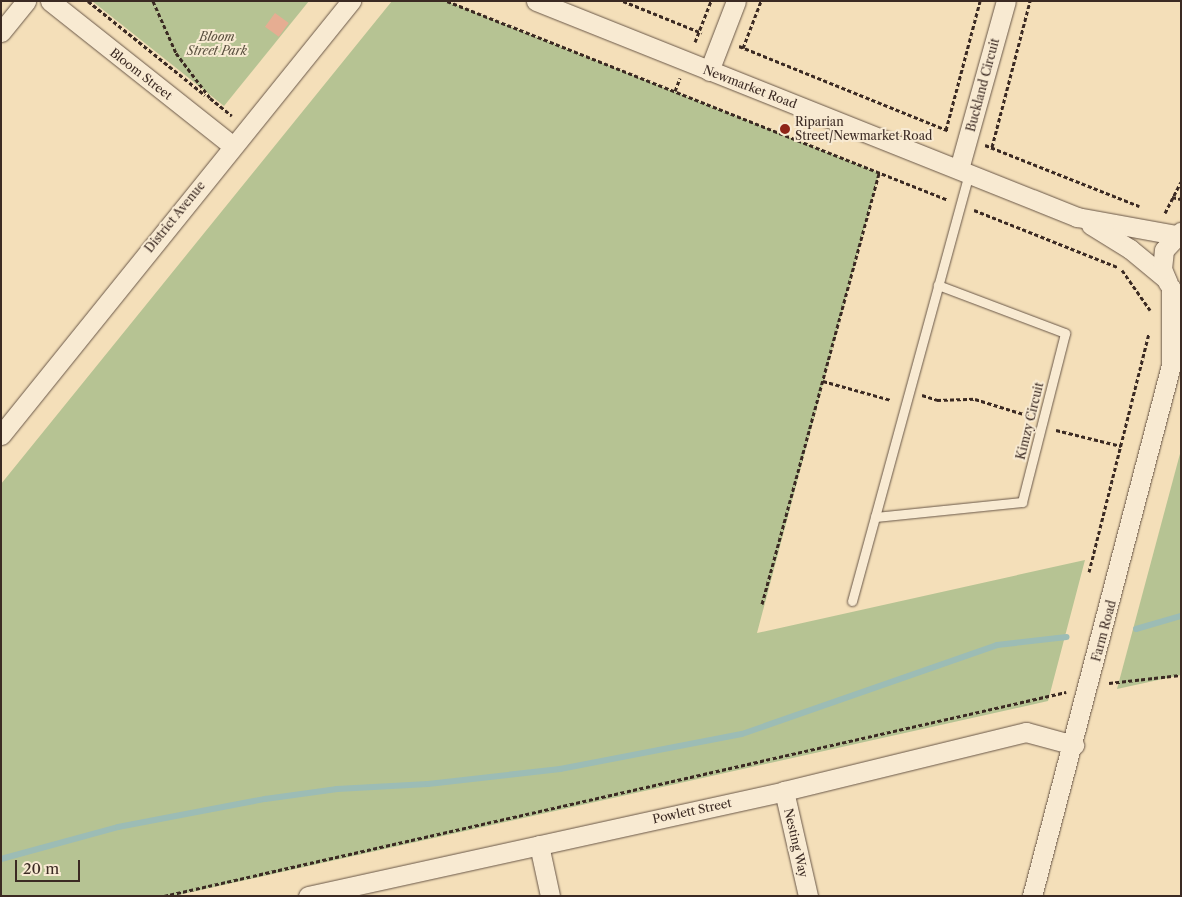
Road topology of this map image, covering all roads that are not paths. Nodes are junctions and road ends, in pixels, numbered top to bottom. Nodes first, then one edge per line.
1 (26, 1) edge
2 (50, 1) edge
3 (351, 1) edge
4 (536, 1) edge
5 (736, 1) edge
6 (1006, 1) edge
7 (1, 32) edge
8 (710, 71) junction
9 (232, 146) junction
10 (964, 171) junction
11 (1077, 217) junction
12 (1178, 234) edge
13 (938, 286) junction
14 (1172, 288) edge
15 (1176, 358) edge
16 (1, 434) edge
17 (875, 517) junction
18 (852, 601) dead end
19 (1074, 745) junction
20 (784, 791) junction
21 (539, 845) junction
22 (308, 896) edge
23 (550, 896) edge
24 (808, 896) edge
25 (1032, 896) edge

1 - 7 street
2 - 9 street, Bloom Street
3 - 9 street, District Avenue
4 - 8 street, Newmarket Road
5 - 8 street
6 - 10 street, Buckland Circuit
8 - 10 street, Newmarket Road
9 - 16 street, District Avenue
10 - 11 street, Newmarket Road
10 - 13 lane
11 - 12 street, Newmarket Road
11 - 14 street, Newmarket Road
12 - 14 street, Farm Road
13 - 17 lane
13 - 17 lane, Kimzy Circuit
14 - 15 street, Farm Road
15 - 19 street, Farm Road
17 - 18 lane
19 - 20 street, Powlett Street
19 - 25 street, Farm Road
20 - 21 street, Powlett Street
20 - 24 street, Nesting Way
21 - 22 street, Powlett Street
21 - 23 street

